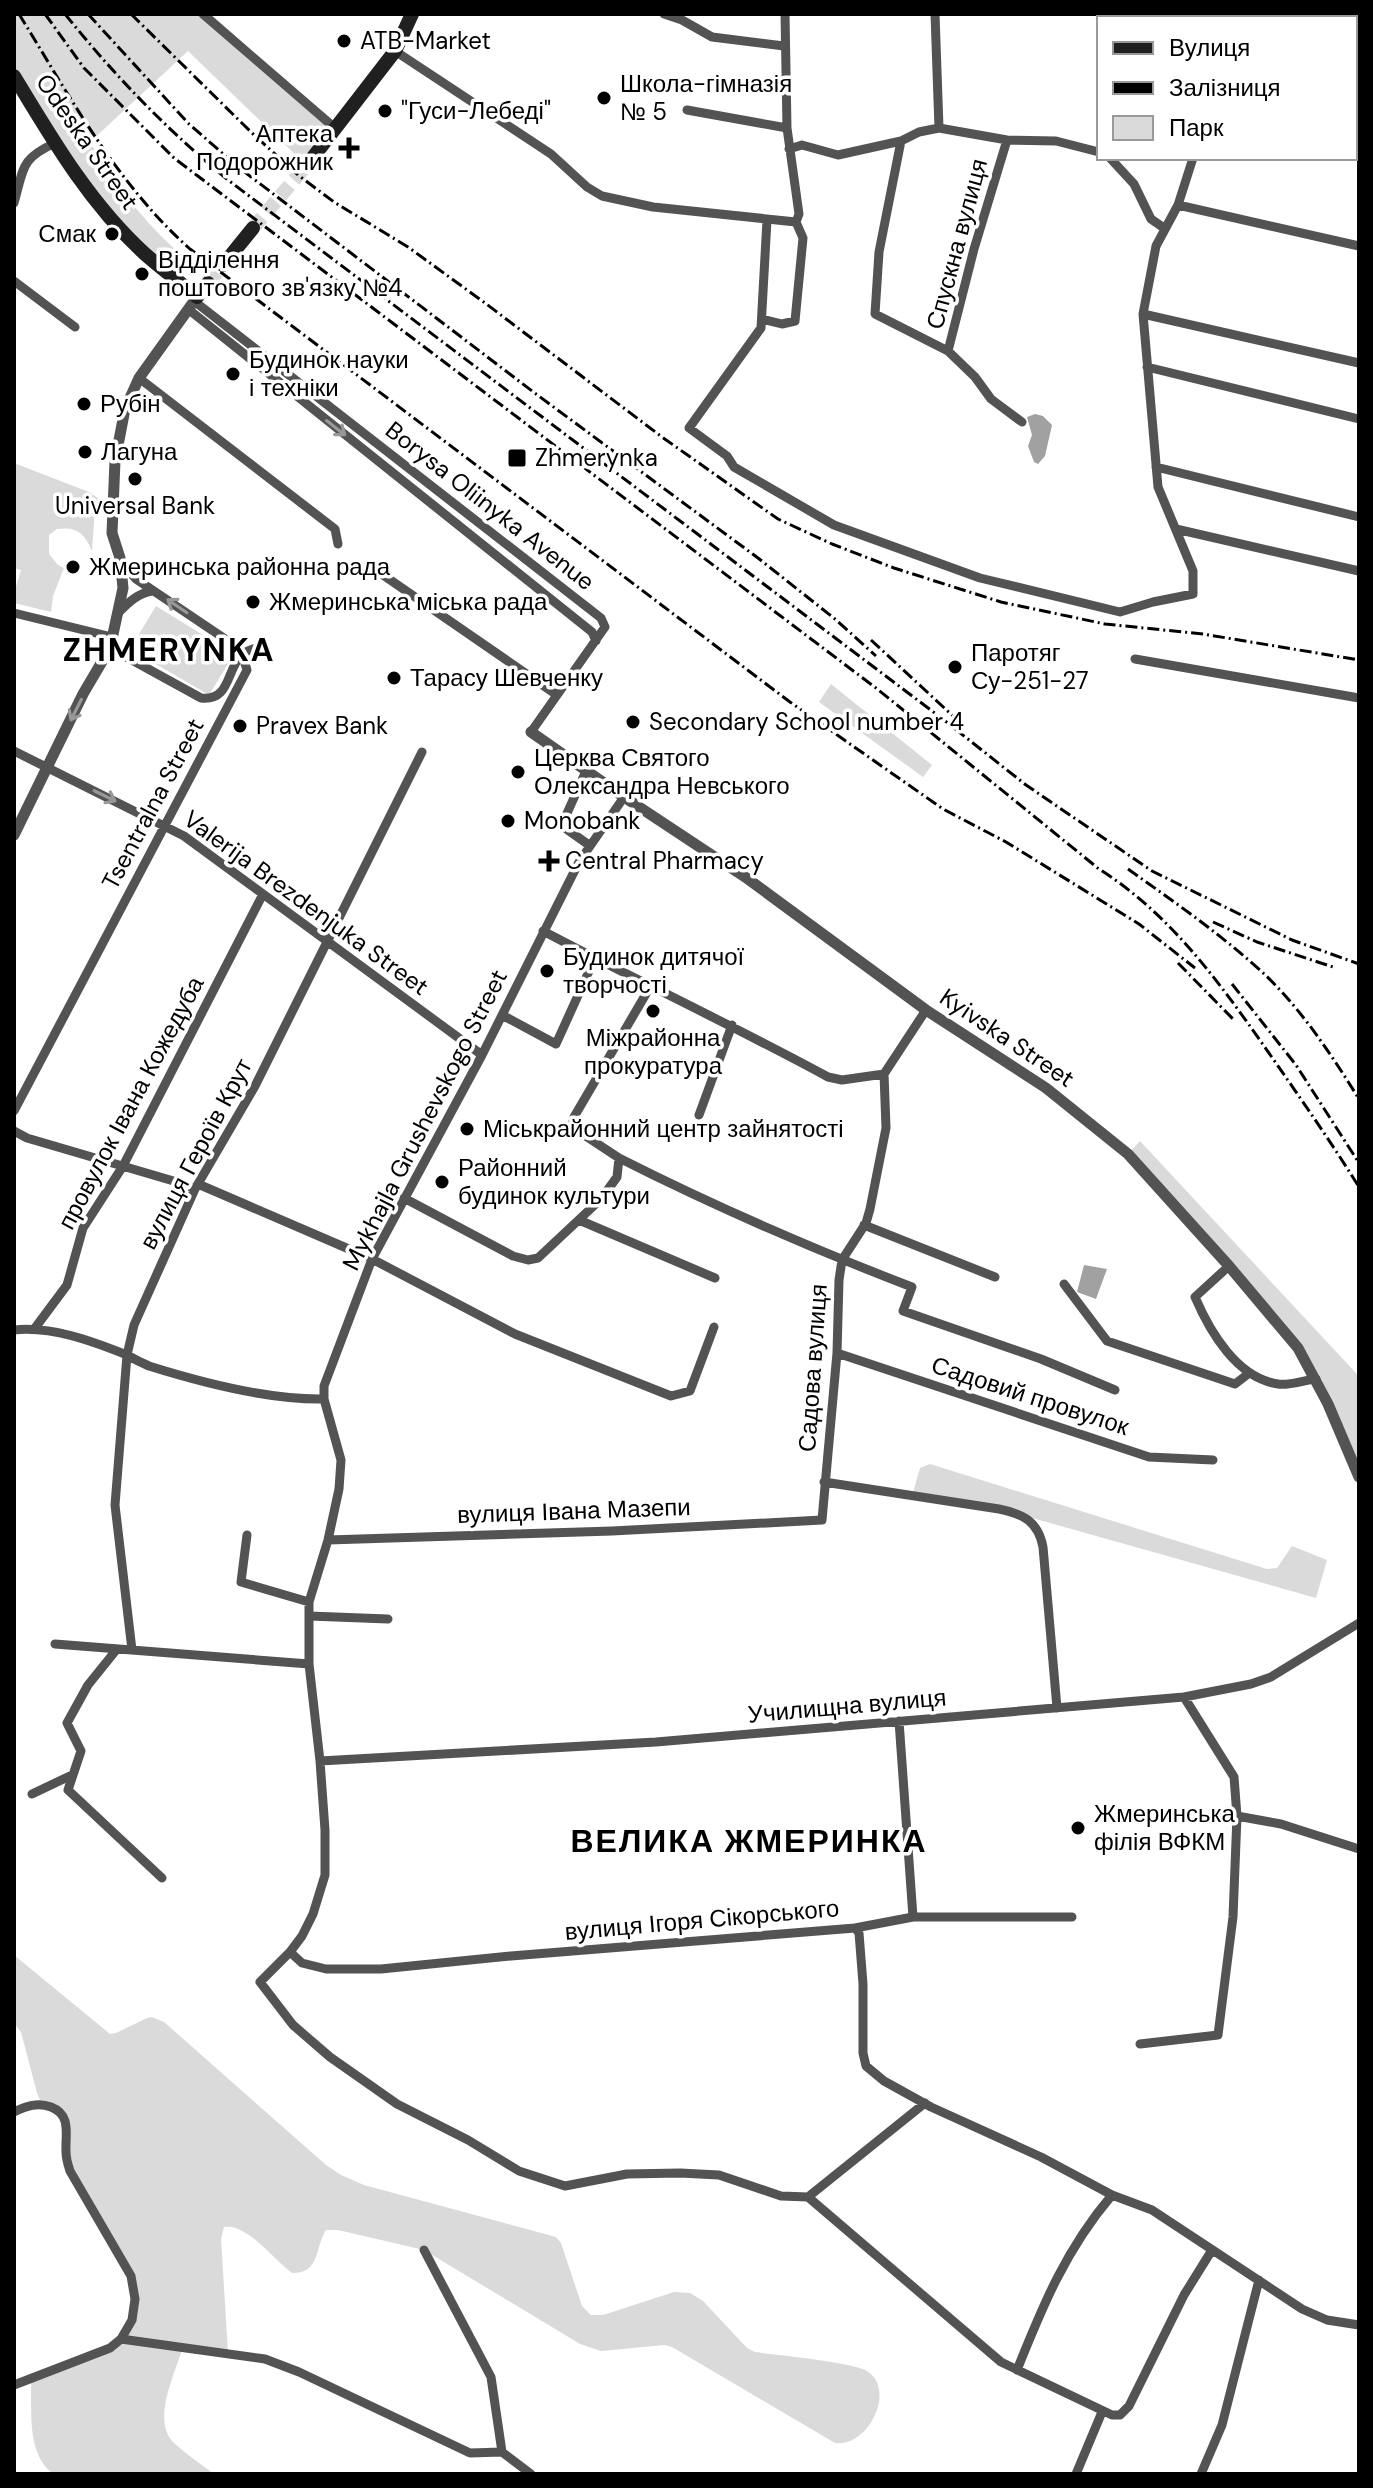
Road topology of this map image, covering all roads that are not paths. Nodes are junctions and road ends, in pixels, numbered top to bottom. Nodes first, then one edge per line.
1 (203, 14) edge
2 (412, 14) edge
3 (664, 14) edge
4 (785, 14) edge
5 (935, 14) edge
6 (784, 46) junction
7 (395, 51) junction
8 (14, 76) edge
9 (687, 110) dead end
10 (787, 128) junction
11 (939, 128) junction
12 (336, 129) junction
13 (1007, 140) junction
14 (901, 141) junction
15 (55, 143) junction
16 (789, 149) junction
17 (1097, 151) edge
18 (1112, 160) edge
19 (1192, 160) edge
20 (307, 165) tunnel mouth
21 (14, 203) edge
22 (1178, 205) junction
23 (767, 220) junction
24 (796, 222) junction
25 (253, 228) tunnel mouth
26 (1164, 228) junction
27 (1359, 246) edge
28 (223, 265) tunnel mouth
29 (14, 281) edge
30 (208, 283) tunnel mouth
31 (193, 302) junction
32 (1143, 314) junction
33 (762, 319) junction
34 (75, 327) dead end
35 (948, 351) junction
36 (1359, 363) edge
37 (1147, 367) junction
38 (139, 378) junction
39 (1359, 419) edge
40 (1022, 422) dead end
41 (1156, 467) junction
42 (1359, 517) edge
43 (1176, 529) junction
44 (338, 544) dead end
45 (120, 558) junction
46 (370, 566) dead end
47 (1359, 571) edge
48 (153, 591) junction
49 (119, 612) junction
50 (14, 613) edge
51 (596, 641) junction
52 (111, 643) junction
53 (259, 647) dead end
54 (242, 654) junction
55 (1135, 659) dead end
56 (557, 695) junction
57 (1359, 698) edge
58 (531, 732) joint
59 (14, 751) edge
60 (422, 752) dead end
61 (47, 767) junction
62 (586, 771) junction
63 (624, 797) junction
64 (164, 825) junction
65 (14, 835) edge
66 (589, 845) junction
67 (263, 894) junction
68 (543, 931) junction
69 (327, 942) junction
70 (595, 958) junction
71 (650, 987) junction
72 (926, 1010) junction
73 (502, 1015) junction
74 (732, 1025) junction
75 (482, 1055) junction
76 (884, 1074) junction
77 (14, 1111) edge
78 (699, 1115) dead end
79 (14, 1131) edge
80 (619, 1158) junction
81 (123, 1166) junction
82 (196, 1186) junction
83 (404, 1198) junction
84 (579, 1220) junction
85 (864, 1225) junction
86 (372, 1259) junction
87 (842, 1260) junction
88 (1229, 1266) junction
89 (995, 1277) dead end
90 (715, 1278) dead end
91 (1064, 1284) dead end
92 (714, 1327) dead end
93 (35, 1328) junction
94 (14, 1330) edge
95 (837, 1353) junction
96 (127, 1355) junction
97 (1248, 1374) junction
98 (1316, 1379) junction
99 (1115, 1390) dead end
100 (324, 1399) junction
101 (1213, 1460) dead end
102 (1359, 1477) edge
103 (824, 1482) junction
104 (822, 1520) joint
105 (247, 1535) dead end
106 (328, 1540) junction
107 (309, 1602) junction
108 (309, 1616) junction
109 (388, 1619) dead end
110 (1359, 1623) edge
111 (55, 1644) dead end
112 (117, 1649) junction
113 (132, 1650) junction
114 (309, 1664) junction
115 (1184, 1697) junction
116 (1057, 1708) junction
117 (899, 1721) junction
118 (320, 1761) junction
119 (72, 1775) junction
120 (32, 1794) dead end
121 (1237, 1816) junction
122 (1359, 1849) edge
123 (162, 1878) dead end
124 (913, 1917) junction
125 (1072, 1917) dead end
126 (855, 1928) junction
127 (290, 1952) junction
128 (1140, 2044) dead end
129 (925, 2103) junction
130 (14, 2112) edge
131 (1112, 2195) junction
132 (808, 2197) junction
133 (424, 2250) dead end
134 (1212, 2250) junction
135 (1259, 2280) junction
136 (1359, 2325) edge
137 (121, 2339) junction
138 (1017, 2370) junction
139 (14, 2385) edge
140 (1102, 2412) junction
141 (502, 2452) junction
142 (531, 2474) edge
143 (1076, 2474) edge
144 (1201, 2474) edge

1 - 12 street
2 - 7 main road
3 - 6 street
4 - 6 street
5 - 11 street
6 - 10 street
7 - 12 main road
7 - 23 street
8 - 15 main road, Odeska Street
9 - 10 street
10 - 16 street
11 - 13 street
11 - 14 street
12 - 20 main road
13 - 17 street
13 - 35 street, Спускна вулиця
14 - 16 street
14 - 35 street
15 - 21 street
15 - 31 main road, Odeska Street
16 - 24 street
18 - 26 street
19 - 22 street
22 - 26 street
22 - 27 street
23 - 24 street
23 - 33 street
24 - 33 street
25 - 28 main road
26 - 32 street
29 - 34 street
30 - 31 main road
31 - 38 street
31 -> 51 street, Borysa Oliinyka Avenue
31 - 51 street, Borysa Oliinyka Avenue
32 - 36 street
32 - 37 street
33 - 43 street
35 - 40 street, Спускна вулиця
37 - 39 street
37 - 41 street
38 - 44 street
38 - 45 street
41 - 42 street
41 - 43 street
43 - 47 street
45 - 48 street
45 - 49 street
46 - 56 street
48 - 49 street
54 -> 48 street
49 - 52 street
50 - 52 street
51 - 56 street
52 - 54 street
52 -> 61 street
53 - 54 street
54 - 64 street, Tsentralna Street
55 - 57 street
56 - 58 street
58 - 62 street, Kyivska Street
59 - 61 street, Valerija Brezdenjuka Street
60 - 69 street, вулиця Героїв Крут
61 -> 64 street, Valerija Brezdenjuka Street
61 - 65 street
62 - 63 street, Kyivska Street
62 - 66 street
63 - 66 street, Mykhajla Grushevskogo Street
63 - 72 street, Kyivska Street
64 - 67 street, Valerija Brezdenjuka Street
64 - 77 street, Tsentralna Street
66 - 68 street, Mykhajla Grushevskogo Street
67 - 69 street, Valerija Brezdenjuka Street
67 - 81 street, провулок Івана Кожедуба
68 - 70 street
68 - 73 street, Mykhajla Grushevskogo Street
69 - 75 street, Valerija Brezdenjuka Street
69 - 82 street, вулиця Героїв Крут
70 - 71 street
70 - 73 street
71 - 74 street
71 - 80 street
72 - 76 street
72 - 88 street, Kyivska Street
73 - 75 street, Mykhajla Grushevskogo Street
74 - 76 street
74 - 78 street
75 - 83 street, Mykhajla Grushevskogo Street
76 - 85 street, Садова вулиця
79 - 81 street
80 - 84 street
80 - 87 street
81 - 82 street
81 - 93 street, провулок Івана Кожедуба
82 - 86 street
82 - 96 street, вулиця Героїв Крут
83 - 84 street
83 - 86 street, Mykhajla Grushevskogo Street
84 - 90 street
85 - 87 street, Садова вулиця
85 - 89 street
86 - 92 street
86 - 100 street, Mykhajla Grushevskogo Street
87 - 95 street, Садова вулиця
87 - 99 street
88 - 97 street
88 - 98 street, Kyivska Street
91 - 97 street
93 - 94 street
93 - 96 street
95 - 101 street, Садовий провулок
95 - 103 street, Садова вулиця
96 - 100 street
96 - 113 street, вулиця Героїв Крут
97 - 98 street
98 - 102 street, Kyivska Street
100 - 106 street, Mykhajla Grushevskogo Street
103 - 104 street, Садова вулиця
103 - 116 street
104 - 106 street, вулиця Івана Мазепи
105 - 107 street
106 - 107 street, Mykhajla Grushevskogo Street
107 - 108 street, Mykhajla Grushevskogo Street
108 - 109 street
108 - 114 street, Mykhajla Grushevskogo Street
110 - 115 street, Училищна вулиця
111 - 112 street
112 - 113 street
112 - 119 street
113 - 114 street
114 - 118 street, Mykhajla Grushevskogo Street
115 - 116 street, Училищна вулиця
115 - 121 street
116 - 117 street, Училищна вулиця
117 - 118 street, Училищна вулиця
117 - 124 street
118 - 127 street, Mykhajla Grushevskogo Street
119 - 120 street
119 - 123 street
121 - 122 street
121 - 128 street
124 - 125 street
124 - 126 street
126 - 127 street, вулиця Ігоря Сікорського
126 - 129 street, вулиця Ігоря Сікорського
127 - 132 street, Mykhajla Grushevskogo Street
129 - 131 street, вулиця Ігоря Сікорського
129 - 132 street
130 - 137 street
131 - 134 street, вулиця Ігоря Сікорського
131 - 138 street
132 - 138 street
133 - 141 street
134 - 135 street, вулиця Ігоря Сікорського
134 - 140 street
135 - 136 street, вулиця Ігоря Сікорського
135 - 144 street
137 - 139 street
137 - 141 street
138 - 140 street
140 - 143 street
141 - 142 street

